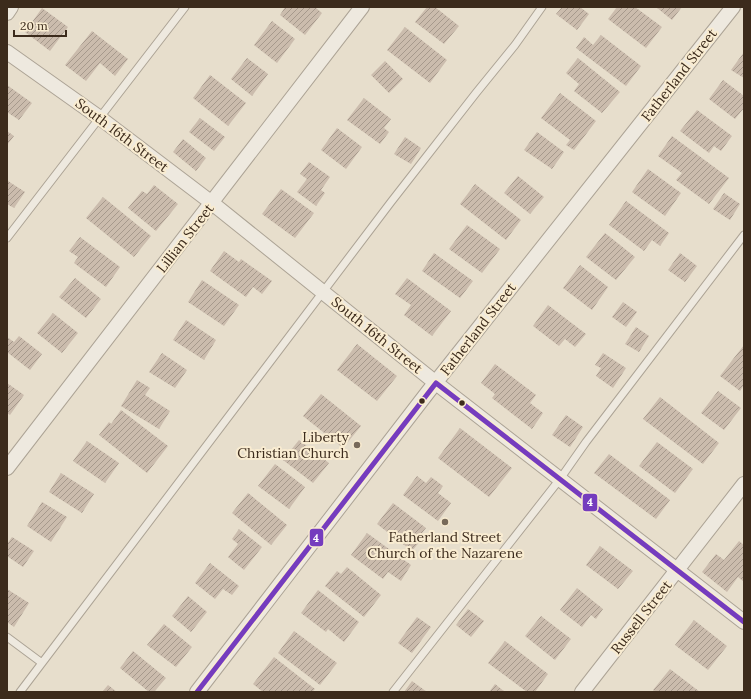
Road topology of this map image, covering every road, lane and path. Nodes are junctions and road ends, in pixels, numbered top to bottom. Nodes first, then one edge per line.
1 (11, 7) edge
2 (185, 7) edge
3 (362, 7) edge
4 (542, 7) edge
5 (732, 7) edge
6 (737, 7) edge
7 (744, 12) edge
8 (7, 13) edge
9 (7, 52) edge
10 (100, 118) junction
11 (212, 203) junction
12 (744, 235) edge
13 (7, 238) edge
14 (323, 292) junction
15 (436, 382) junction
16 (7, 468) edge
17 (560, 479) junction
18 (744, 484) edge
19 (678, 570) junction
20 (744, 622) edge
21 (7, 637) edge
22 (42, 663) junction
23 (20, 692) edge
24 (197, 692) edge
25 (393, 692) edge
26 (582, 692) edge

1 - 8 street
2 - 10 lane
3 - 11 street, Lillian Street
4 - 14 lane
5 - 15 street, Fatherland Street
6 - 7 street
9 - 10 street, South 16th Street
10 - 11 street, South 16th Street
10 - 13 lane
11 - 14 street, South 16th Street
11 - 16 street, Lillian Street
12 - 17 lane
14 - 15 street, South 16th Street
14 - 22 lane
15 - 17 street, South 16th Street
15 - 24 street, Fatherland Street
17 - 19 street, South 16th Street
17 - 25 lane
18 - 19 street, Russell Street
19 - 20 street, South 16th Street
19 - 26 street, Russell Street
21 - 22 lane
22 - 23 lane

